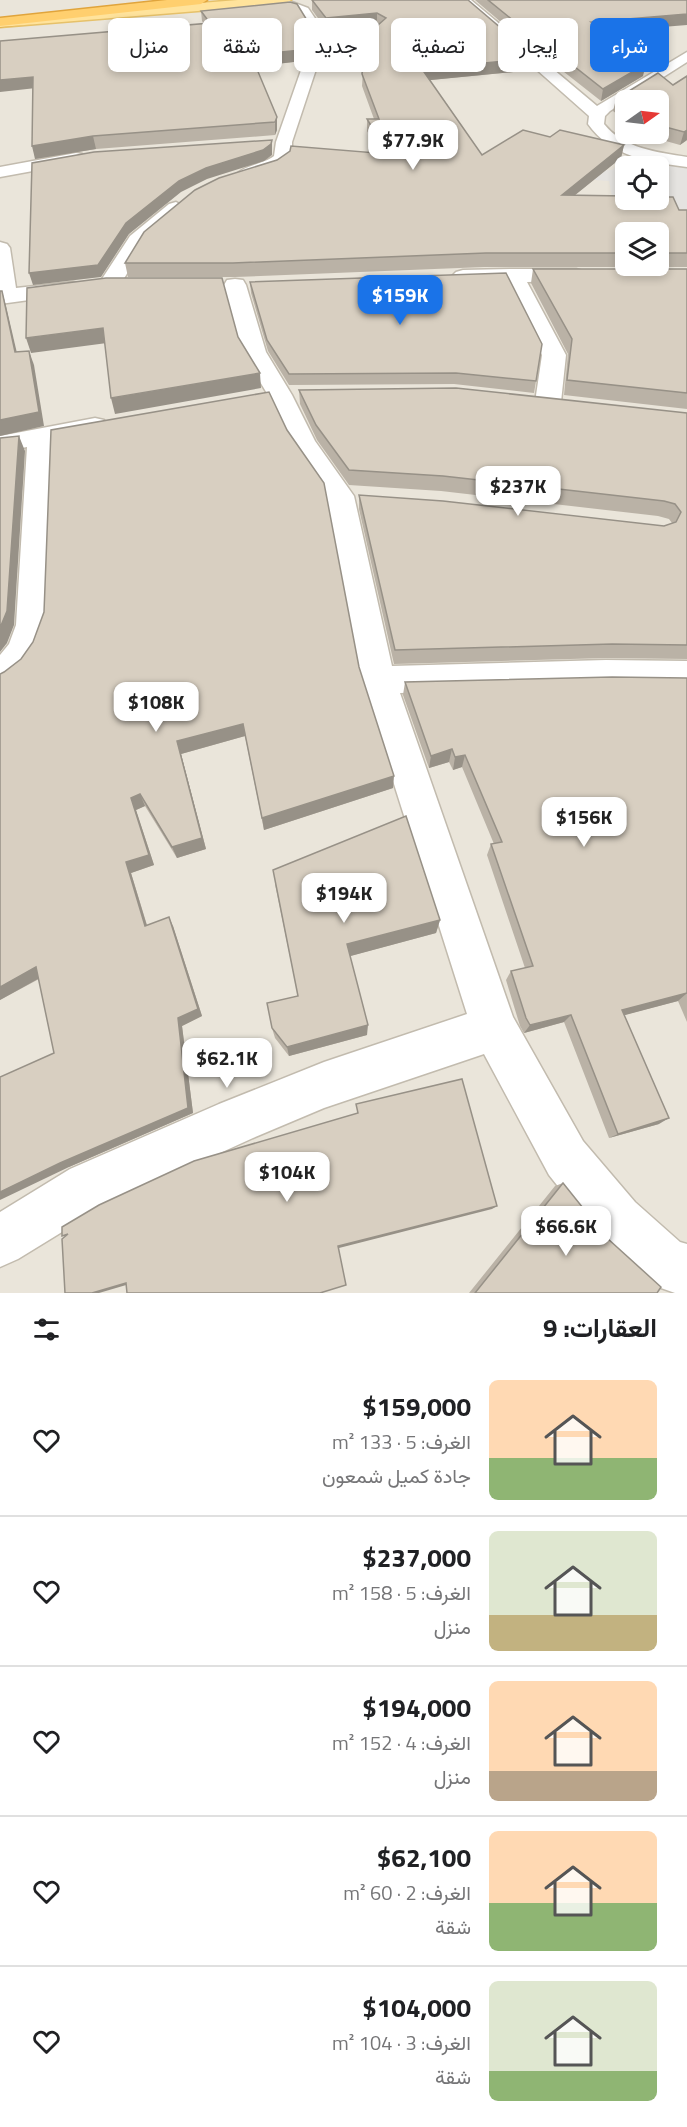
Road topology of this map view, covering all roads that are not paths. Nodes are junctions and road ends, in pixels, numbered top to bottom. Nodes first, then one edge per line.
1 (201, 0) edge
2 (279, 0) edge
3 (464, 0) edge
4 (0, 23) edge
5 (687, 56) edge
6 (597, 115) junction
7 (284, 142) junction
8 (263, 143) edge
9 (96, 156) edge
10 (687, 162) edge
11 (0, 172) edge
12 (234, 177) edge
13 (189, 198) edge
14 (0, 248) edge
15 (513, 275) junction
16 (592, 275) edge
17 (442, 277) edge
18 (109, 285) junction
19 (132, 285) edge
20 (235, 285) dead end
21 (3, 297) edge
22 (520, 399) edge
23 (121, 422) edge
24 (41, 435) junction
25 (0, 444) edge
26 (0, 674) edge
27 (687, 675) edge
28 (378, 680) junction
29 (494, 1028) junction
30 (0, 1241) edge
31 (687, 1270) edge

1 - 4 highway
2 - 4 main road
2 - 7 street
3 - 6 street
5 - 6 street
6 - 10 street
7 - 8 street
7 - 12 street
9 - 11 street
13 - 18 street
14 - 21 street
15 - 16 street
15 - 17 street
15 - 22 street
18 - 19 street
18 - 21 street
20 - 28 street
23 - 24 street
24 - 25 street
24 - 26 street
27 - 28 street
28 - 29 street
29 - 30 street
29 - 31 street

